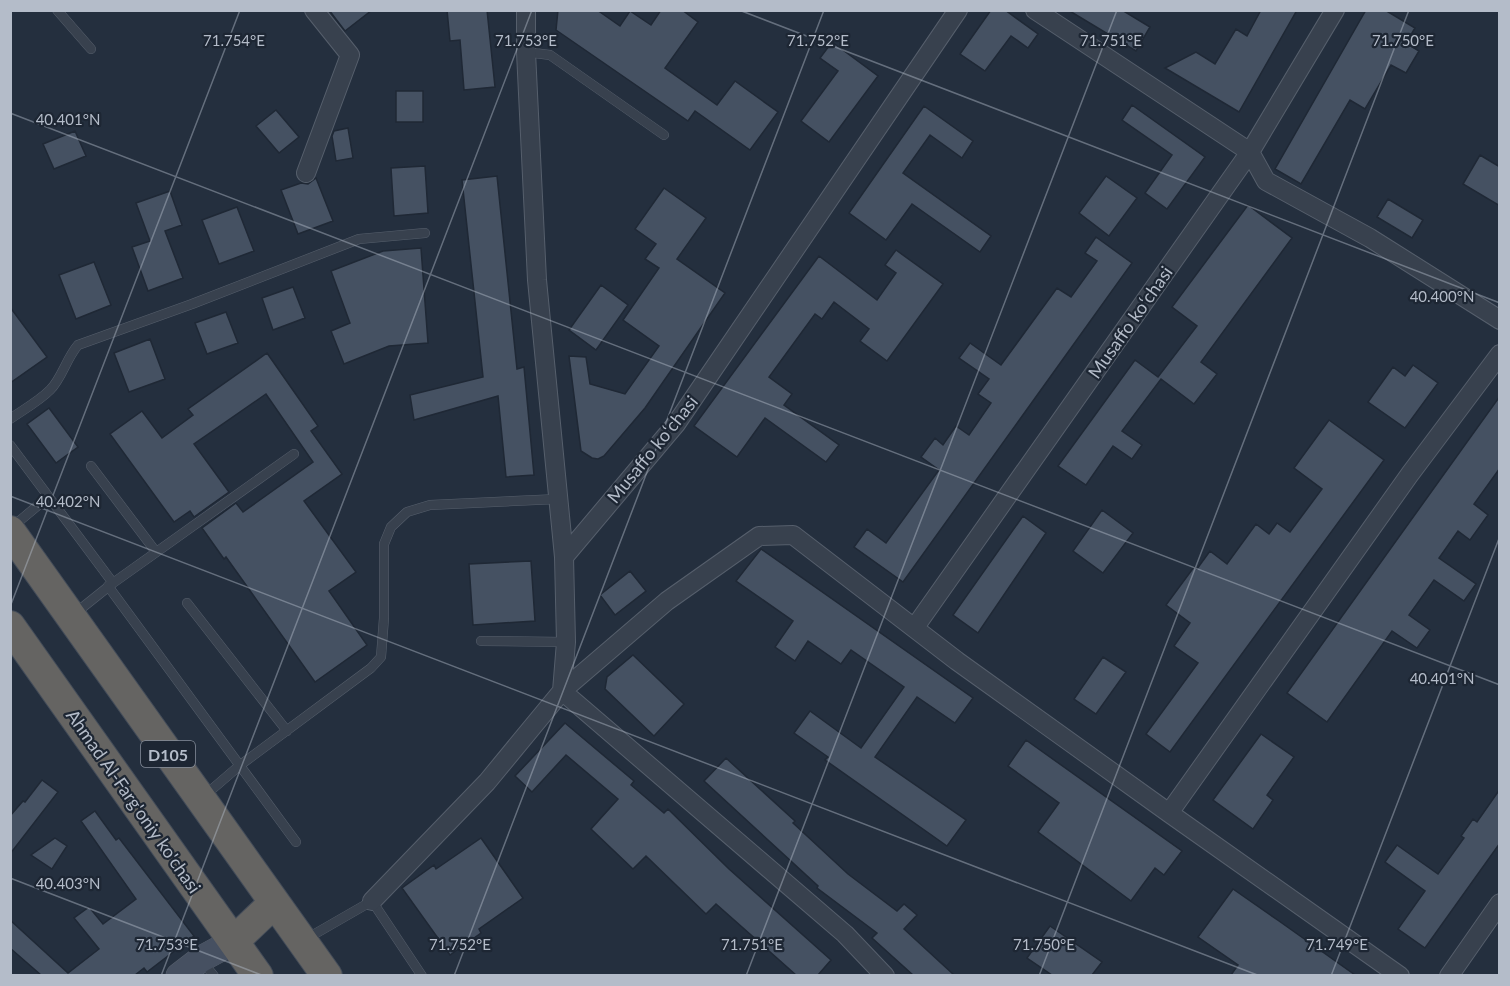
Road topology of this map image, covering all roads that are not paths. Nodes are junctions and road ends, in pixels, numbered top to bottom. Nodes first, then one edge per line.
1 (57, 10) edge
2 (314, 10) edge
3 (526, 10) edge
4 (958, 10) edge
5 (1035, 10) edge
6 (1335, 10) edge
7 (91, 50) dead end
8 (526, 52) junction
9 (664, 135) dead end
10 (1250, 152) junction
11 (306, 173) dead end
12 (425, 233) dead end
13 (1500, 320) edge
14 (1500, 354) edge
15 (10, 419) edge
16 (10, 445) edge
17 (294, 454) dead end
18 (91, 466) dead end
19 (48, 496) junction
20 (558, 499) junction
21 (10, 530) edge
22 (156, 552) junction
23 (564, 557) junction
24 (110, 585) junction
25 (187, 603) dead end
26 (71, 617) junction
27 (10, 626) edge
28 (915, 627) junction
29 (481, 641) dead end
30 (566, 642) junction
31 (562, 691) junction
32 (287, 731) junction
33 (239, 766) junction
34 (200, 799) junction
35 (1169, 813) junction
36 (296, 842) dead end
37 (372, 901) junction
38 (274, 903) junction
39 (1500, 903) edge
40 (234, 941) junction
41 (302, 941) junction
42 (207, 967) edge
43 (179, 975) edge
44 (258, 975) edge
45 (327, 975) edge
46 (422, 975) edge
47 (885, 975) edge
48 (1400, 975) edge
49 (1449, 975) edge

1 - 7 lane
2 - 11 street
3 - 8 street
4 - 23 street, Musaffo koʻchasi
5 - 10 street
6 - 10 street, Musaffo koʻchasi
8 - 9 lane
8 - 20 street
10 - 13 street
10 - 28 street, Musaffo koʻchasi
12 - 15 lane
14 - 35 street
16 - 19 lane
17 - 22 lane
18 - 22 lane
19 - 21 lane
19 - 24 lane
20 - 23 street
20 - 32 lane
21 - 26 highway, D105
22 - 24 lane
23 - 30 street
24 - 26 lane
24 - 33 lane
25 - 32 lane
26 - 34 highway, D105
27 - 40 highway, Ahmad Al-Farg'oniy ko'chasi / D105
28 - 31 street
28 - 35 street
29 - 30 lane
30 - 31 street
31 - 37 street
31 - 47 street
32 - 33 lane
33 - 34 lane
33 - 36 lane
34 - 38 highway, D105
35 - 48 street
37 - 41 lane
37 - 46 lane
38 - 40 highway
38 - 41 highway, D105
39 - 49 street
40 - 42 main road
40 - 44 highway, Ahmad Al-Farg'oniy ko'chasi / D105
41 - 45 highway, D105
42 - 43 main road

